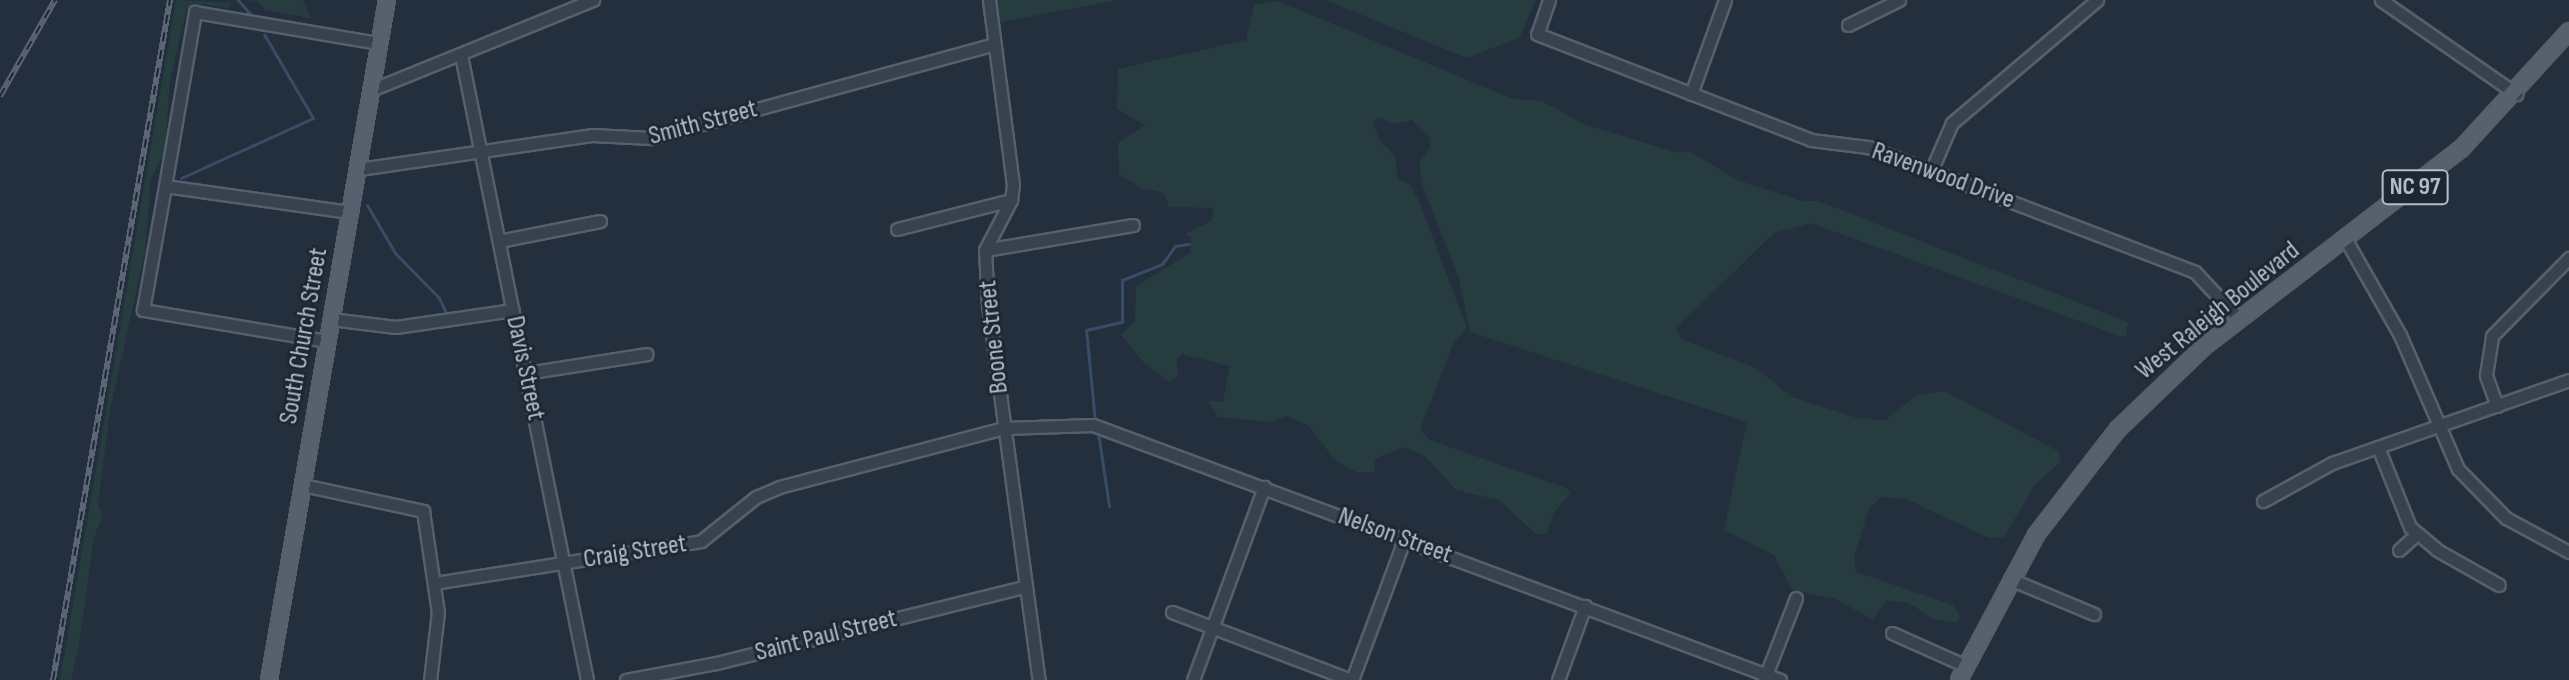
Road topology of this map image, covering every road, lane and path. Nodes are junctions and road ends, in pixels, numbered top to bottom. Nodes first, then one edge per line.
1 (387, 0) edge
2 (592, 0) edge
3 (989, 0) edge
4 (1549, 0) edge
5 (1725, 0) edge
6 (1899, 0) edge
7 (2097, 0) edge
8 (2381, 0) edge
9 (1848, 25) dead end
10 (2569, 31) edge
11 (379, 43) junction
12 (994, 44) junction
13 (461, 55) junction
14 (371, 90) junction
15 (1691, 94) junction
16 (2516, 94) junction
17 (480, 152) junction
18 (359, 169) junction
19 (1931, 171) junction
20 (165, 186) junction
21 (1011, 200) junction
22 (351, 212) junction
23 (600, 221) dead end
24 (1133, 225) dead end
25 (897, 229) dead end
26 (2346, 240) junction
27 (499, 241) junction
28 (985, 250) junction
29 (2569, 258) edge
30 (513, 310) junction
31 (331, 319) junction
32 (2239, 319) junction
33 (327, 341) junction
34 (647, 354) dead end
35 (526, 373) junction
36 (2569, 380) edge
37 (2497, 406) junction
38 (2437, 427) junction
39 (1004, 428) junction
40 (2378, 447) junction
41 (303, 485) junction
42 (1264, 487) junction
43 (2263, 501) dead end
44 (2417, 534) junction
45 (1404, 540) junction
46 (2399, 550) dead end
47 (2569, 552) edge
48 (565, 564) junction
49 (2010, 579) junction
50 (434, 583) junction
51 (2499, 585) dead end
52 (1026, 586) junction
53 (1796, 598) dead end
54 (1585, 606) junction
55 (1172, 612) dead end
56 (2094, 614) dead end
57 (1213, 626) junction
58 (1892, 633) dead end
59 (1966, 666) junction
60 (1765, 678) edge
61 (269, 680) edge
62 (430, 680) edge
63 (587, 680) edge
64 (626, 680) edge
65 (1039, 680) edge
66 (1193, 680) edge
67 (1352, 680) edge
68 (1558, 680) edge
69 (1780, 680) edge
70 (1959, 680) edge

1 - 11 main road, South Church Street
2 - 13 street
3 - 12 street
4 - 15 street, Ravenwood Drive
5 - 15 street
6 - 9 street
7 - 19 street
8 - 16 street
10 - 16 main road, West Raleigh Boulevard / NC 97
11 - 14 main road, South Church Street
11 - 20 street
12 - 17 street, Smith Street
12 - 21 street
13 - 14 street
13 - 17 street, Davis Street
14 - 18 main road, South Church Street
15 - 19 street, Ravenwood Drive
16 - 26 main road, West Raleigh Boulevard / NC 97
17 - 18 street, Smith Street
17 - 27 street, Davis Street
18 - 22 main road, South Church Street
19 - 32 street, Ravenwood Drive
20 - 22 street
20 - 33 street
21 - 25 street
21 - 28 street, Boone Street
22 - 31 main road, South Church Street
23 - 27 street
24 - 28 street
26 - 32 main road, West Raleigh Boulevard / NC 97
26 - 38 street
27 - 30 street, Davis Street
28 - 39 street, Boone Street
29 - 37 street
30 - 31 street
30 - 35 street, Davis Street
31 - 33 main road, South Church Street
32 - 49 main road, West Raleigh Boulevard / NC 97
33 - 41 main road, South Church Street
34 - 35 street
35 - 48 street, Davis Street
36 - 37 street
37 - 38 street
38 - 40 street
38 - 47 street
39 - 42 street, Nelson Street
39 - 48 street, Craig Street
39 - 52 street, Boone Street
40 - 43 street
40 - 44 street
41 - 50 street
41 - 61 main road, South Church Street
42 - 45 street, Nelson Street
42 - 57 street
44 - 46 street
44 - 51 street
45 - 54 street, Nelson Street
45 - 67 street
48 - 50 street, Craig Street
48 - 63 street, Davis Street
49 - 56 street
49 - 59 main road, West Raleigh Boulevard / NC 97
50 - 62 street
52 - 64 street, Saint Paul Street
52 - 65 street, Boone Street
53 - 60 street
54 - 60 street, Nelson Street
54 - 68 street
55 - 57 street
57 - 66 street
57 - 67 street
58 - 59 street
59 - 70 main road, West Raleigh Boulevard / NC 97
60 - 69 street, Nelson Street

